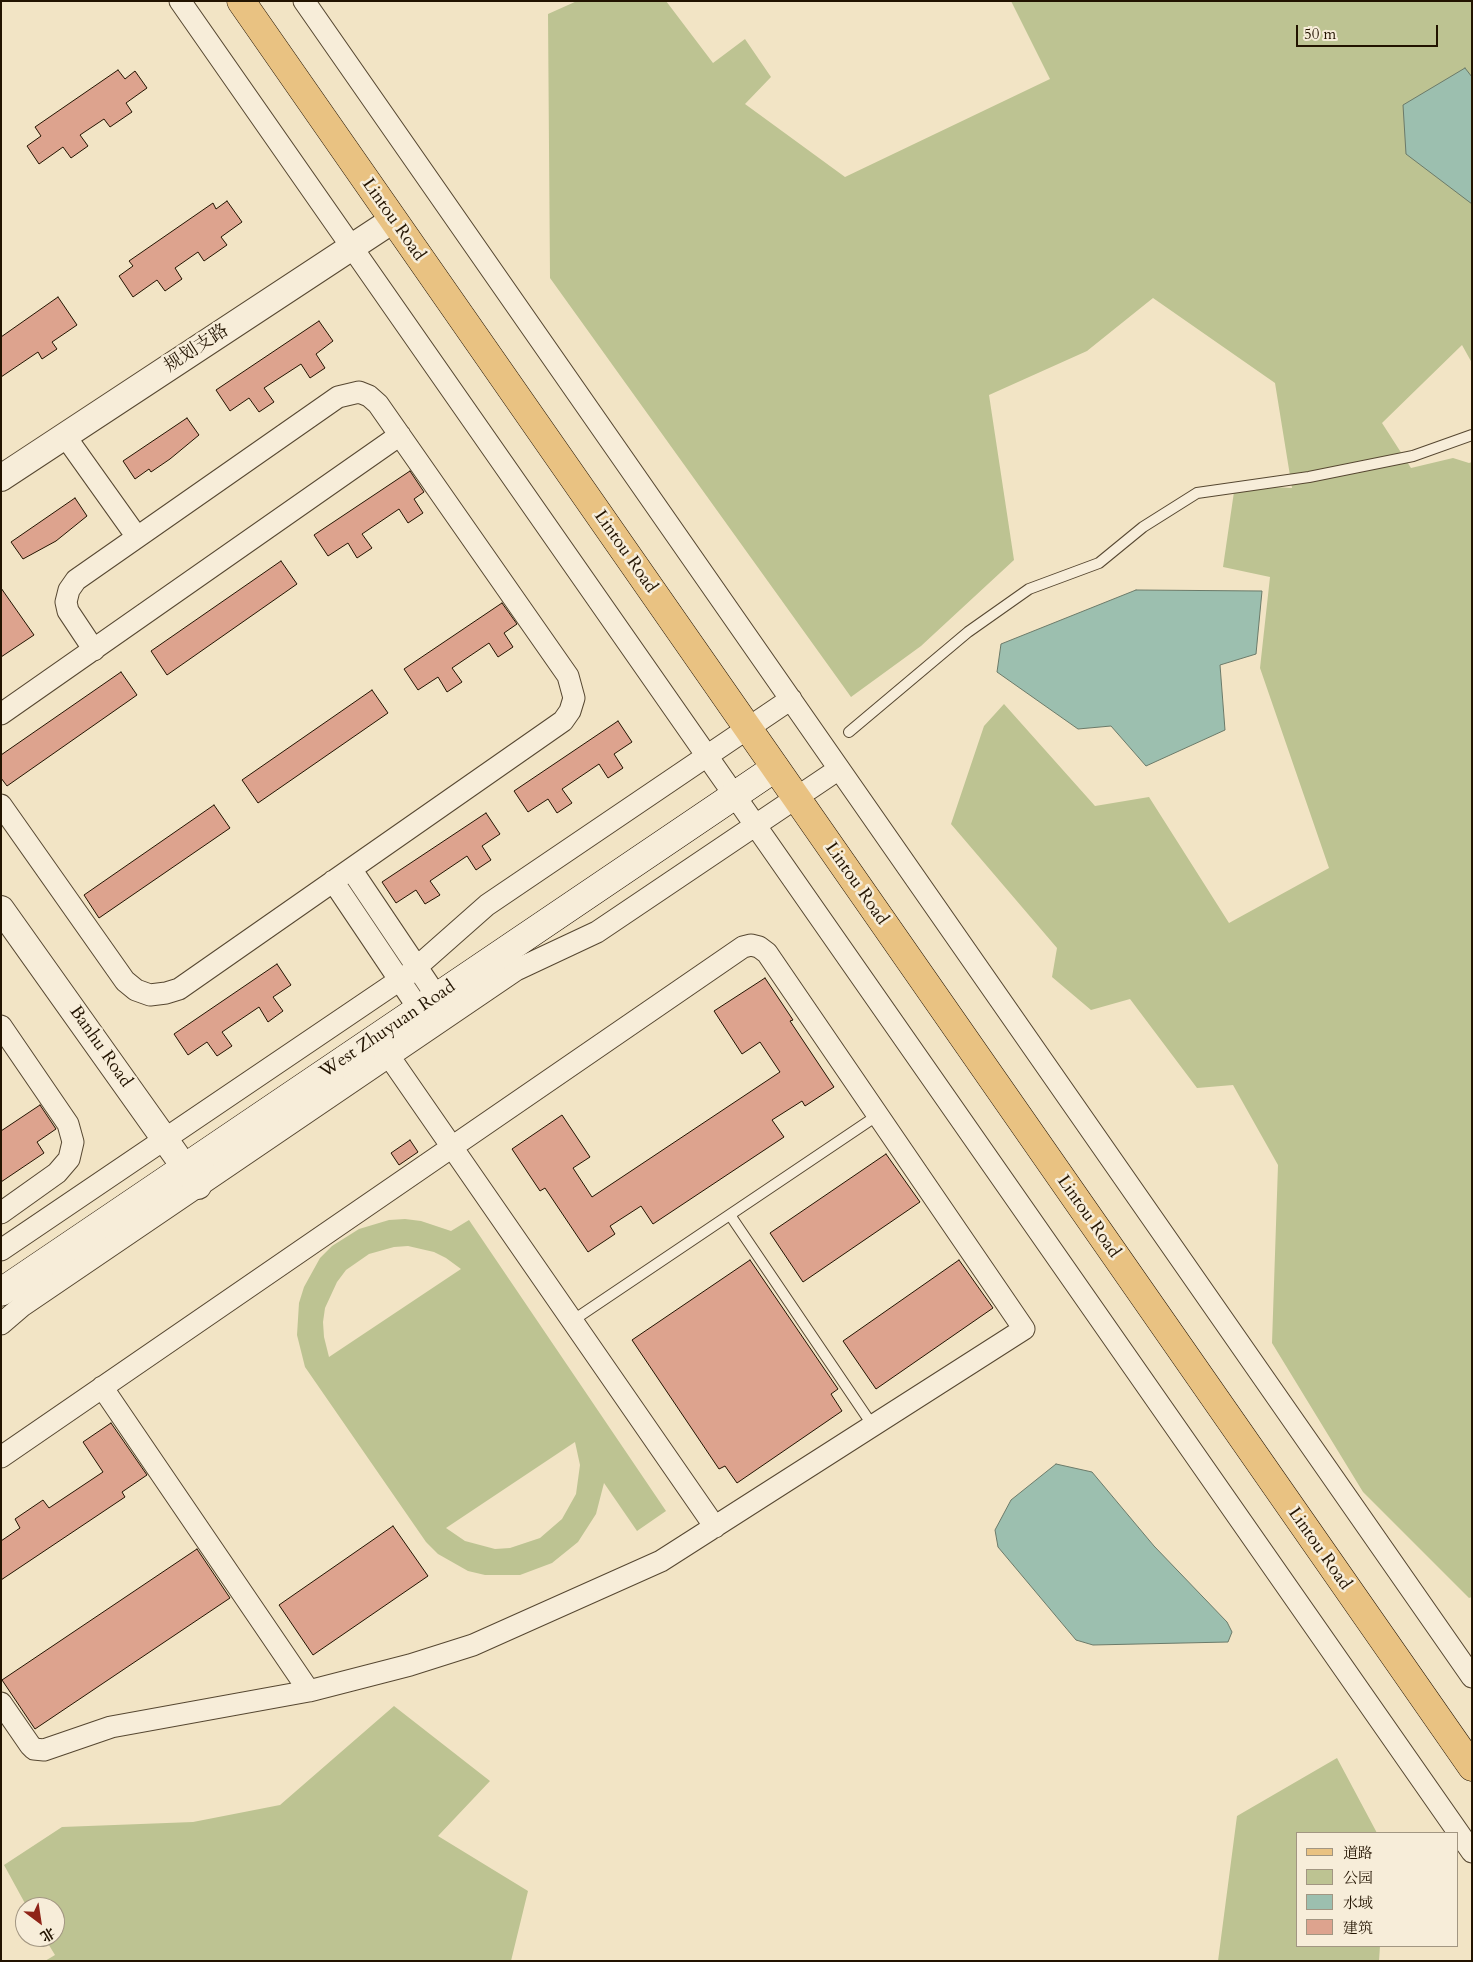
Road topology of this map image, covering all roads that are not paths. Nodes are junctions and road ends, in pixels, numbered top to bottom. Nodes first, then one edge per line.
1 (180, 1) edge
2 (241, 1) edge
3 (304, 1) edge
4 (393, 220) junction
5 (351, 247) junction
6 (1472, 434) edge
7 (400, 435) junction
8 (65, 436) junction
9 (1, 478) edge
10 (137, 537) junction
11 (94, 650) junction
12 (790, 699) junction
13 (1, 714) edge
14 (747, 728) junction
15 (849, 732) dead end
16 (706, 756) junction
17 (775, 768) junction
18 (839, 769) junction
19 (734, 796) junction
20 (796, 798) junction
21 (1, 805) edge
22 (754, 826) junction
23 (351, 869) junction
24 (333, 881) junction
25 (1, 909) edge
26 (417, 967) junction
27 (400, 980) junction
28 (428, 1003) junction
29 (1, 1026) edge
30 (376, 1038) junction
31 (878, 1115) junction
32 (165, 1139) junction
33 (452, 1147) junction
34 (191, 1177) junction
35 (1, 1213) edge
36 (730, 1215) junction
37 (1, 1250) edge
38 (1, 1292) edge
39 (572, 1321) junction
40 (1, 1324) edge
41 (102, 1387) junction
42 (873, 1426) junction
43 (1, 1456) edge
44 (715, 1527) junction
45 (1472, 1677) edge
46 (309, 1691) junction
47 (1, 1703) edge
48 (1472, 1767) edge
49 (1472, 1852) edge

1 - 5 street
2 - 4 main road, Lintou Road
3 - 12 street
4 - 5 street, 规划支路
4 - 14 main road, Lintou Road
5 - 8 street, 规划支路
5 - 16 street
6 - 15 lane
7 - 10 street
7 - 11 street
7 - 23 street
8 - 9 street, 规划支路
8 - 10 street
10 - 11 street
11 - 13 street
12 - 14 street
12 - 18 street
14 - 16 street
14 - 17 main road, Lintou Road
16 - 19 street
16 - 26 street
17 - 19 main road, West Zhuyuan Road
17 - 20 main road, Lintou Road
18 - 20 street
18 - 45 street
19 - 22 street
19 - 28 main road, West Zhuyuan Road
20 - 22 street
20 - 48 main road, Lintou Road
21 - 24 street
22 - 34 street
22 - 49 street
23 - 24 street
23 - 26 street
24 - 27 street
25 - 32 street, Banhu Road
26 - 27 street
26 - 28 street
27 - 28 street
27 - 32 street
28 - 30 main road, West Zhuyuan Road
29 - 35 street
30 - 33 street
30 - 34 main road, West Zhuyuan Road
31 - 33 street
31 - 36 lane
31 - 42 street
32 - 34 street, Banhu Road
32 - 37 street
33 - 39 street
33 - 41 street
34 - 38 main road, West Zhuyuan Road
34 - 40 street
36 - 39 lane
36 - 42 lane
39 - 44 street
41 - 43 street
41 - 46 street
42 - 44 street
44 - 46 street
46 - 47 street

